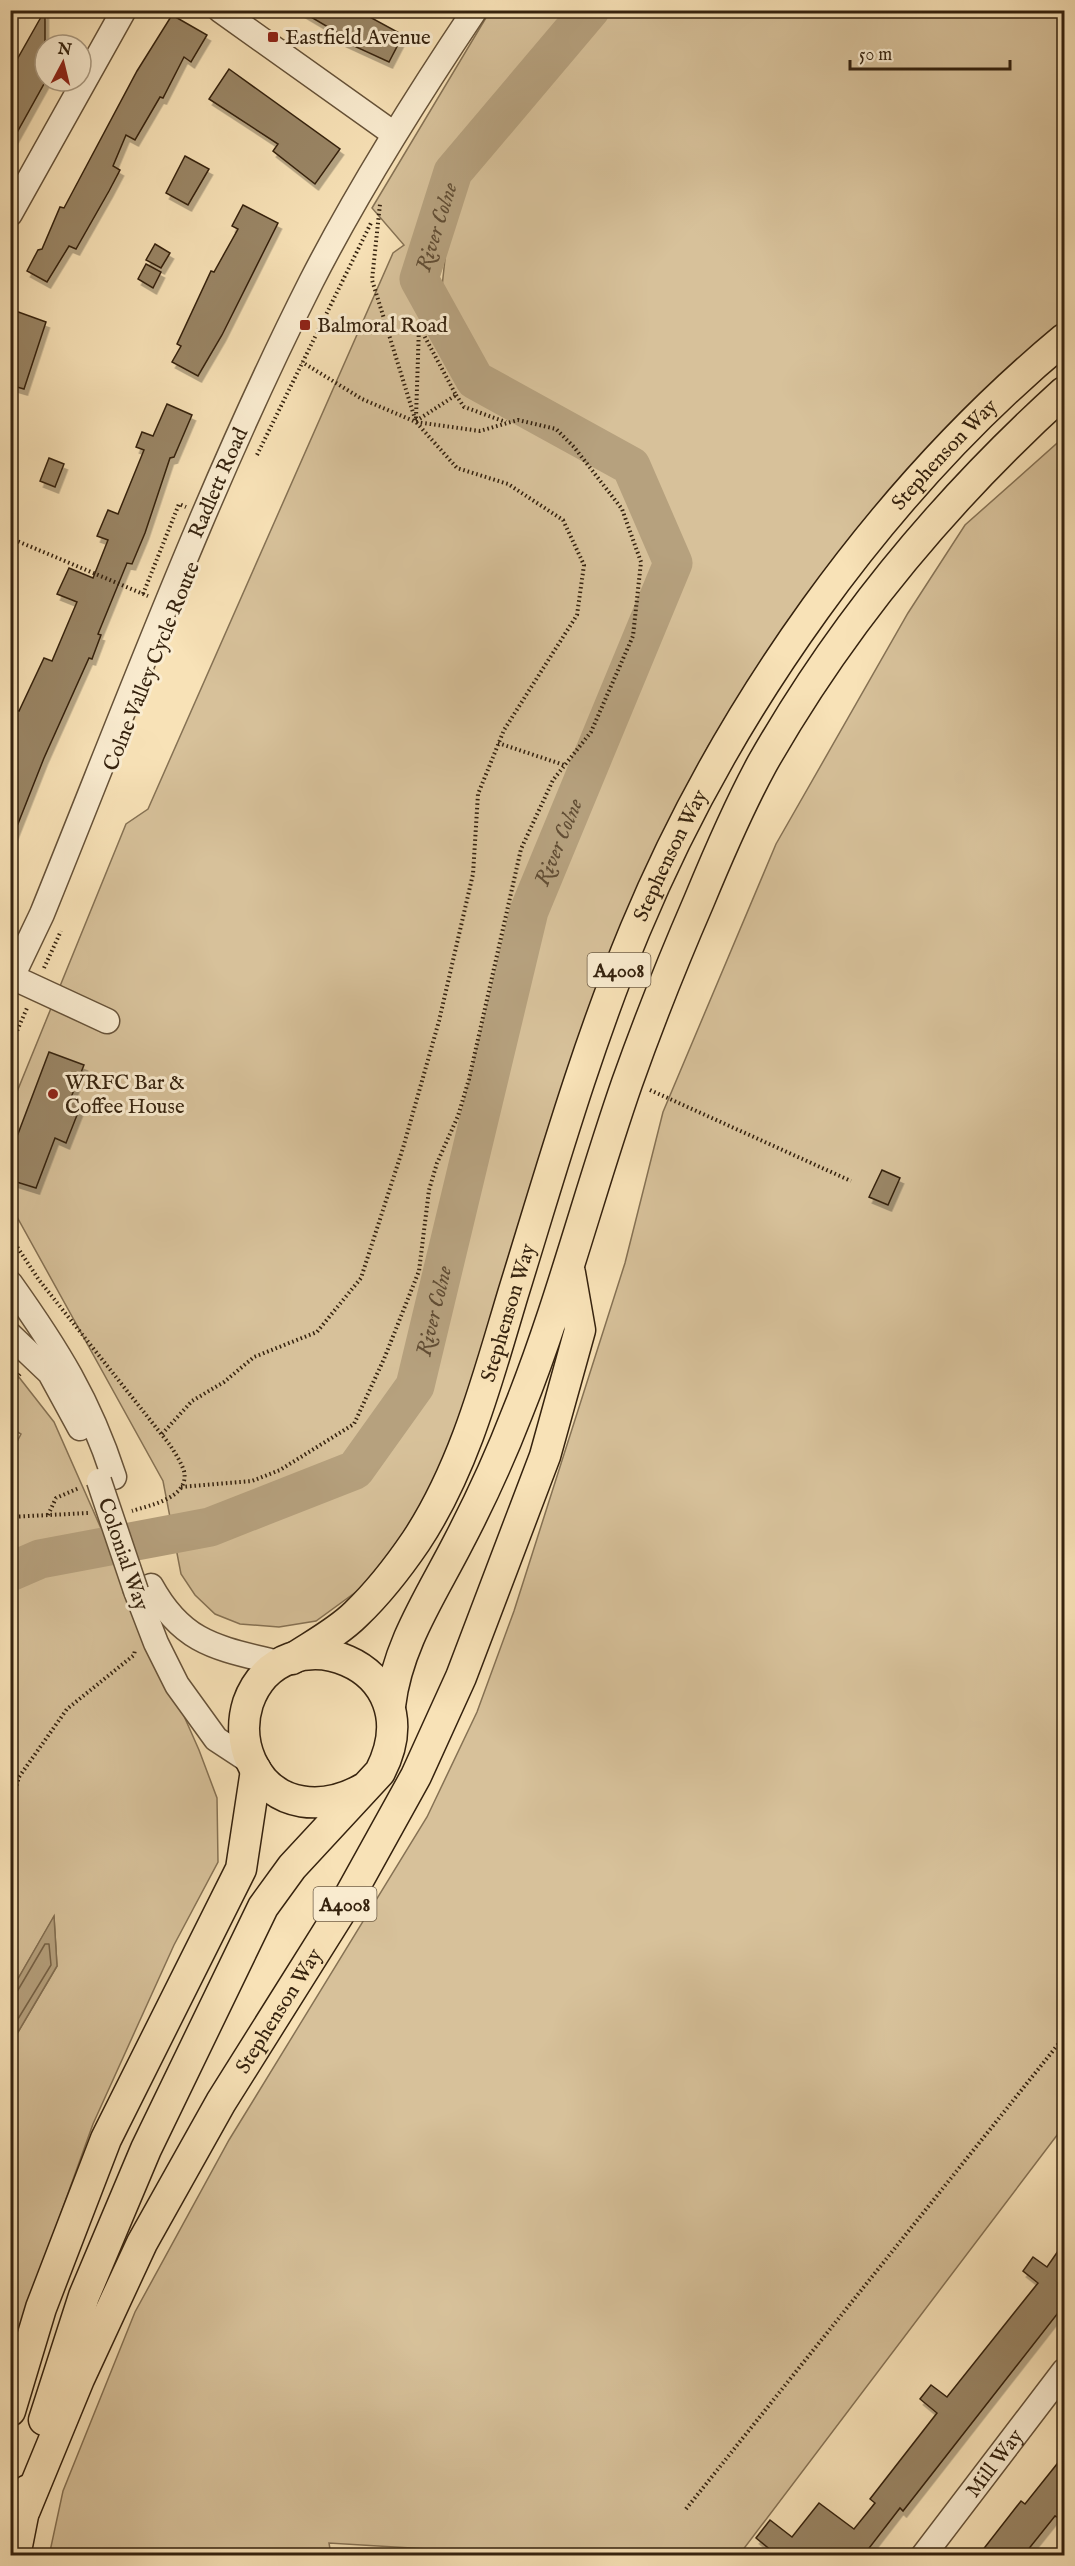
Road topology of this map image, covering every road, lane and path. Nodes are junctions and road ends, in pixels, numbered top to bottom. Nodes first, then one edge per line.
1 (124, 10) edge
2 (220, 10) edge
3 (475, 10) edge
4 (394, 134) junction
5 (10, 214) edge
6 (1065, 339) edge
7 (302, 362) junction
8 (1065, 392) edge
9 (456, 395) junction
10 (416, 422) junction
11 (507, 422) junction
12 (255, 459) dead end
13 (179, 504) dead end
14 (10, 538) edge
15 (498, 743) junction
16 (564, 765) junction
17 (65, 924) dead end
18 (11, 979) edge
19 (35, 988) junction
20 (107, 1021) dead end
21 (10, 1047) edge
22 (628, 1080) junction
23 (851, 1181) dead end
24 (10, 1236) edge
25 (569, 1267) junction
26 (10, 1283) edge
27 (10, 1335) edge
28 (24, 1368) dead end
29 (10, 1385) edge
30 (99, 1482) junction
31 (181, 1487) dead end
32 (48, 1515) dead end
33 (143, 1588) junction
34 (137, 1642) dead end
35 (287, 1661) junction
36 (390, 1706) junction
37 (254, 1766) junction
38 (366, 1787) junction
39 (10, 1807) edge
40 (1065, 2037) edge
41 (1065, 2371) edge
42 (10, 2411) edge
43 (686, 2509) dead end
44 (25, 2510) junction
45 (15, 2556) edge
46 (923, 2556) edge

1 - 5 street
2 - 4 street
3 - 4 street, Radlett Road
4 - 18 street, Radlett Road
6 - 35 main road, Stephenson Way / A4008
7 - 10 path
7 - 10 path
7 - 12 path
8 - 22 main road, Stephenson Way / A4008
9 - 10 path
9 - 10 path
9 - 11 path
10 - 11 path
10 - 15 path
11 - 16 path
13 - 14 path
15 - 16 path
15 - 24 path
16 - 31 path
17 - 19 path
18 - 19 street
19 - 20 street
19 - 21 path
22 - 23 path
22 - 25 main road, Stephenson Way / A4008
25 - 36 main road, Stephenson Way
25 - 44 main road, Stephenson Way / A4008
26 - 30 street, Colonial Way
27 - 30 street, Colonial Way
28 - 29 path
30 - 32 path
30 - 33 street, Colonial Way, bridge
33 - 35 street, Colonial Way
33 - 37 street, Colonial Way
34 - 39 path
35 - 36 main road
35 - 37 main road
36 - 38 main road
37 - 38 main road
37 - 42 main road
38 - 44 main road, Stephenson Way
40 - 43 path
41 - 46 street, Mill Way
44 - 45 main road, Stephenson Way / A4008

